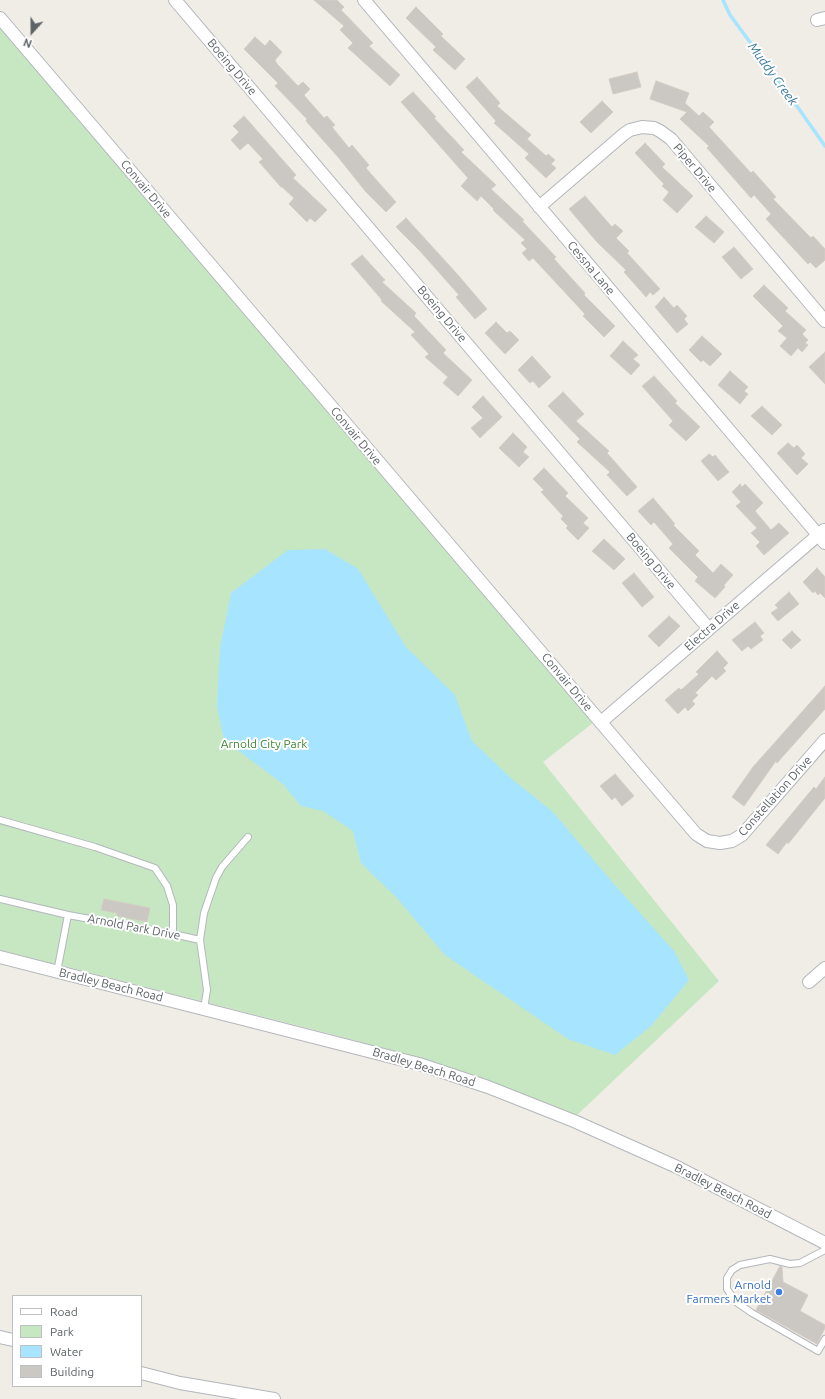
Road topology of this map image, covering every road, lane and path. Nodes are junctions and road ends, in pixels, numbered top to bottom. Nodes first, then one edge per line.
1 (175, 0) edge
2 (364, 0) edge
3 (0, 18) edge
4 (539, 207) junction
5 (825, 321) edge
6 (823, 536) edge
7 (709, 629) junction
8 (601, 722) junction
9 (825, 740) edge
10 (0, 820) edge
11 (248, 837) dead end
12 (720, 843) joint
13 (0, 899) edge
14 (68, 915) junction
15 (173, 934) junction
16 (200, 940) junction
17 (0, 958) edge
18 (825, 968) edge
19 (57, 972) junction
20 (809, 982) dead end
21 (204, 1009) junction
22 (825, 1244) edge
23 (825, 1250) edge
24 (0, 1337) edge
25 (825, 1339) edge
26 (12, 1340) edge
27 (142, 1373) edge
28 (274, 1399) edge

1 - 7 street, Boeing Drive
2 - 4 street, Cessna Lane
3 - 8 street, Convair Drive
4 - 5 street, Piper Drive
4 - 6 street, Cessna Lane
6 - 7 street, Electra Drive
7 - 8 street, Electra Drive
8 - 12 street, Convair Drive
9 - 12 street, Constellation Drive
10 - 15 lane
11 - 16 lane
13 - 14 lane, Arnold Park Drive
14 - 15 lane, Arnold Park Drive
14 - 19 lane
15 - 16 lane, Arnold Park Drive
16 - 21 lane
17 - 19 street, Bradley Beach Road
18 - 20 street
19 - 21 street, Bradley Beach Road
21 - 22 street, Bradley Beach Road
23 - 25 lane
24 - 26 street
27 - 28 street

